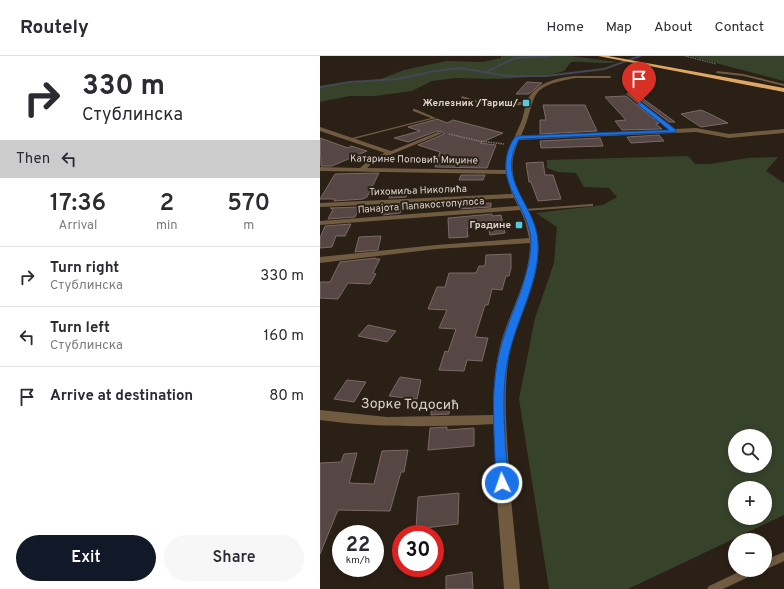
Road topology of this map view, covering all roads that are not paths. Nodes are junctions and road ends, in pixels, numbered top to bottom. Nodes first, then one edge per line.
1 (600, 56) edge
2 (620, 56) edge
3 (660, 64) junction
4 (574, 77) joint
5 (610, 77) dead end
6 (784, 85) edge
7 (784, 90) edge
8 (628, 93) dead end
9 (462, 97) dead end
10 (529, 102) junction
11 (514, 104) joint
12 (414, 110) dead end
13 (320, 129) edge
14 (674, 131) junction
15 (784, 131) edge
16 (440, 133) road end
17 (350, 139) junction
18 (515, 141) junction
19 (391, 153) junction
20 (320, 169) edge
21 (361, 170) junction
22 (508, 172) junction
23 (516, 196) junction
24 (320, 205) edge
25 (591, 205) dead end
26 (525, 209) junction
27 (320, 223) edge
28 (534, 240) junction
29 (320, 260) edge
30 (320, 415) edge
31 (499, 419) junction
32 (784, 556) edge
33 (772, 562) edge
34 (739, 577) edge
35 (512, 589) edge
36 (712, 589) edge

1 - 3 highway
2 - 3 highway
3 - 6 highway
3 - 7 highway
4 - 5 lane
4 - 10 street
8 - 14 street
9 - 11 lane
10 - 11 street
10 - 18 street
12 - 17 lane
13 - 17 street
14 - 15 street
14 - 18 street
16 - 19 street
17 - 19 street
18 - 22 street
19 - 21 street
20 - 21 street, Катарине Поповић Миџине
21 - 22 street, Катарине Поповић Миџине
22 - 23 street
23 - 24 street, Тихомиља Николића
23 - 26 street
25 - 26 lane
26 - 27 street, Панајота Папакостопулоса
26 - 28 street
28 - 29 street
28 - 31 street
30 - 31 street, Зорке Тодосић
31 - 35 street
32 - 33 lane
34 - 36 lane

